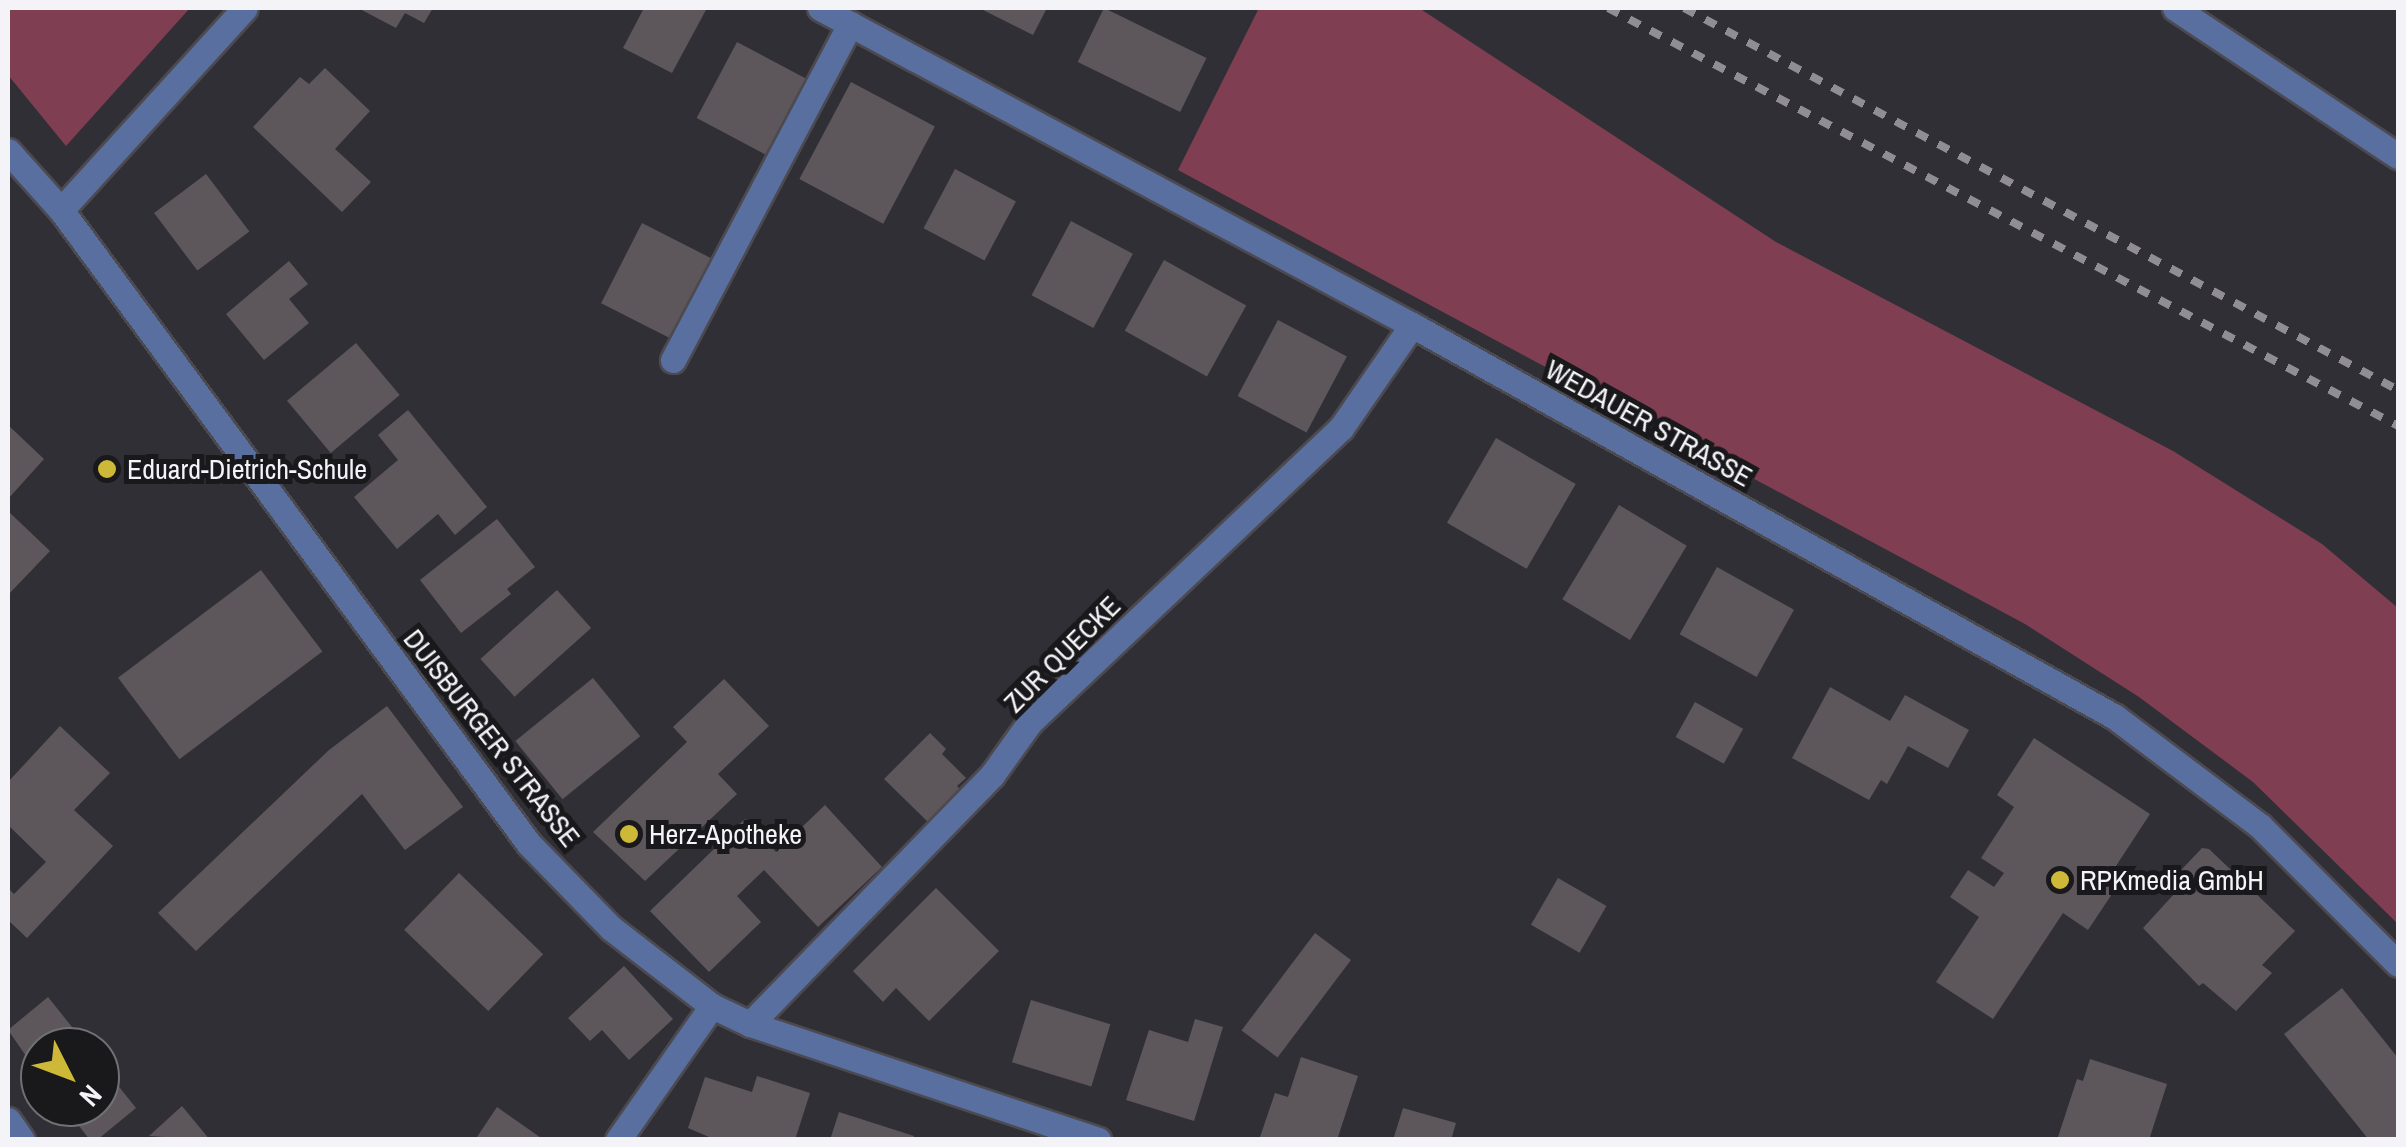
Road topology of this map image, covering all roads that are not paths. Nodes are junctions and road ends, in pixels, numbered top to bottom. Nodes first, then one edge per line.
1 (244, 8) edge
2 (820, 8) edge
3 (2175, 8) edge
4 (850, 24) junction
5 (2398, 156) edge
6 (9, 157) edge
7 (61, 210) junction
8 (1412, 325) junction
9 (672, 360) dead end
10 (2398, 964) edge
11 (712, 1006) junction
12 (750, 1024) junction
13 (8, 1120) edge
14 (22, 1140) edge
15 (618, 1140) edge
16 (1098, 1140) edge

1 - 7 street
2 - 4 street, WEDAUER STRASSE
3 - 5 street
4 - 8 street, WEDAUER STRASSE
4 - 9 street
6 - 7 street, DUISBURGER STRASSE
7 - 11 street, DUISBURGER STRASSE
8 - 10 street, WEDAUER STRASSE
8 - 12 street, ZUR QUECKE
11 - 12 street, DUISBURGER STRASSE
11 - 15 street
12 - 16 street, DUISBURGER STRASSE
13 - 14 street

